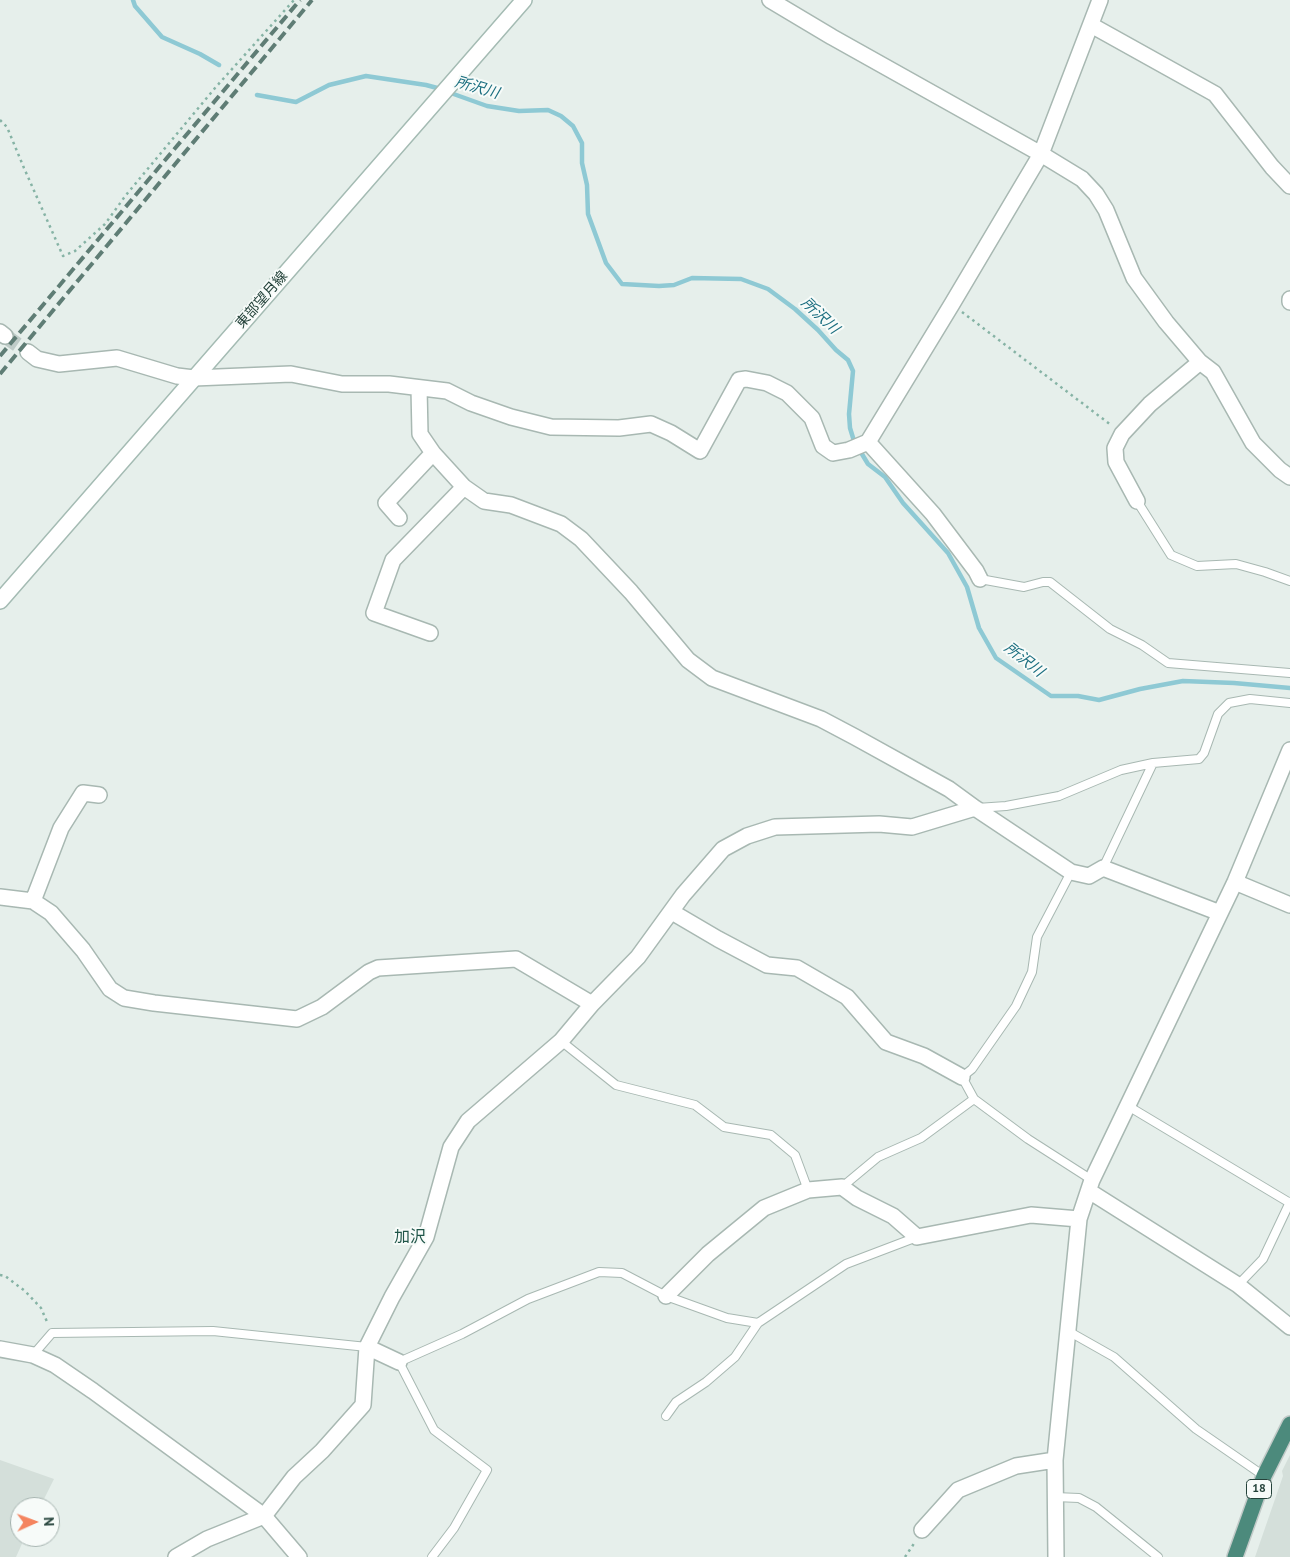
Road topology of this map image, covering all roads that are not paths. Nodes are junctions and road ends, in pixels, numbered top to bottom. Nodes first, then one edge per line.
1 (524, 0) edge
2 (770, 0) edge
3 (1100, 0) edge
4 (1091, 25) junction
5 (1041, 154) junction
6 (1290, 186) edge
7 (28, 352) tunnel mouth
8 (1200, 362) junction
9 (194, 378) junction
10 (419, 388) junction
11 (868, 442) junction
12 (433, 453) junction
13 (1290, 477) edge
14 (464, 487) junction
15 (1137, 501) joint
16 (399, 518) dead end
17 (980, 579) joint
18 (1290, 581) edge
19 (0, 601) edge
20 (430, 633) dead end
21 (1290, 673) edge
22 (1290, 703) edge
23 (1290, 750) edge
24 (1153, 763) junction
25 (99, 795) dead end
26 (975, 808) junction
27 (1103, 868) junction
28 (1071, 872) junction
29 (1234, 882) junction
30 (0, 897) edge
31 (33, 901) junction
32 (1290, 905) edge
33 (672, 912) junction
34 (1220, 913) junction
35 (592, 1004) junction
36 (561, 1041) junction
37 (962, 1077) junction
38 (974, 1099) junction
39 (1128, 1106) junction
40 (1090, 1186) junction
41 (842, 1187) junction
42 (808, 1190) junction
43 (1290, 1202) edge
44 (1079, 1219) junction
45 (917, 1237) junction
46 (1238, 1285) junction
47 (666, 1296) junction
48 (758, 1323) junction
49 (1290, 1327) edge
50 (1068, 1331) junction
51 (367, 1347) junction
52 (0, 1349) edge
53 (33, 1355) junction
54 (399, 1362) junction
55 (666, 1416) dead end
56 (1290, 1424) edge
57 (1055, 1460) junction
58 (1264, 1476) junction
59 (1055, 1497) junction
60 (264, 1516) junction
61 (922, 1530) road end
62 (176, 1557) edge
63 (299, 1557) edge
64 (432, 1557) edge
65 (1056, 1557) edge
66 (1158, 1557) edge
67 (1235, 1557) edge

1 - 9 street, 東部望月線
2 - 5 street
3 - 4 street
4 - 5 street
4 - 6 street
5 - 8 street
5 - 11 street
7 - 9 street
8 - 13 street
8 - 15 street
9 - 10 street
9 - 19 street, 東部望月線
10 - 11 street
10 - 12 street
11 - 17 street
12 - 14 street
12 - 16 street
14 - 20 street
14 - 26 street
15 - 18 lane
17 - 21 lane
22 - 24 lane
23 - 29 street
24 - 26 lane
24 - 27 lane
25 - 31 street
26 - 28 street
26 - 33 street
27 - 28 street
27 - 34 street
28 - 37 lane
29 - 32 street
29 - 34 street
30 - 31 street
31 - 35 street
33 - 35 street
33 - 37 street
34 - 39 street
35 - 36 street
36 - 42 lane
36 - 51 street
37 - 38 lane
38 - 40 lane
38 - 41 lane
39 - 40 street
39 - 43 lane
40 - 44 street
40 - 46 street
41 - 42 street
41 - 45 street
42 - 47 street
43 - 46 lane
44 - 45 street
44 - 50 street
45 - 48 lane
46 - 49 street
47 - 48 lane
47 - 54 lane
48 - 55 lane
50 - 57 street
50 - 58 lane
51 - 53 lane
51 - 54 street
51 - 60 street
52 - 53 street
53 - 60 street
54 - 64 lane
56 - 58 highway, 18
57 - 59 street
57 - 61 street
58 - 67 highway, 18
59 - 65 street
59 - 66 lane
60 - 62 street
60 - 63 street

